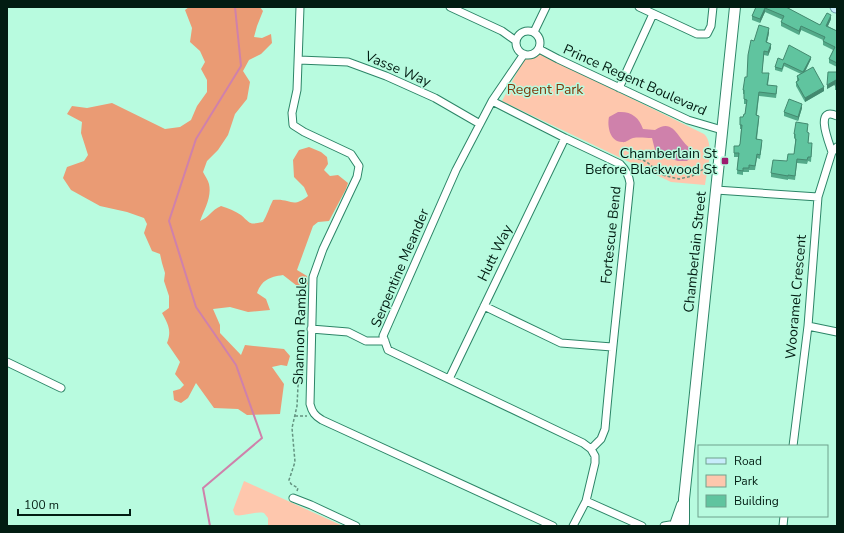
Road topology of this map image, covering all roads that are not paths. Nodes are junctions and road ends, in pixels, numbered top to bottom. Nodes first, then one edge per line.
1 (300, 7) edge
2 (452, 7) edge
3 (546, 7) edge
4 (639, 7) edge
5 (713, 7) edge
6 (735, 7) edge
7 (653, 14) junction
8 (534, 32) junction
9 (516, 41) junction
10 (539, 49) junction
11 (524, 54) junction
12 (299, 60) junction
13 (619, 88) junction
14 (492, 101) junction
15 (837, 116) edge
16 (480, 124) junction
17 (722, 130) junction
18 (565, 138) junction
19 (835, 150) edge
20 (716, 190) junction
21 (818, 197) junction
22 (484, 306) junction
23 (808, 326) junction
24 (311, 329) junction
25 (837, 332) edge
26 (385, 341) junction
27 (612, 347) junction
28 (7, 362) edge
29 (449, 378) junction
30 (61, 388) dead end
31 (793, 445) edge
32 (591, 449) junction
33 (293, 498) road end
34 (586, 501) junction
35 (675, 525) edge
36 (356, 526) edge
37 (553, 526) edge
38 (573, 526) edge
39 (642, 526) edge

1 - 12 street, Shannon Ramble
2 - 9 street
3 - 8 street
4 - 7 street
5 - 7 street
6 - 17 main road, Chamberlain Street
7 - 13 street
8 - 9 street
8 - 10 street
9 - 11 street
10 - 11 street
10 - 13 street, Prince Regent Boulevard
11 - 14 street, Serpentine Meander
12 - 16 street, Vasse Way
12 - 24 street, Shannon Ramble
13 - 17 street, Prince Regent Boulevard
14 - 16 street, Serpentine Meander
14 - 18 street, Fortescue Bend
15 - 19 street
16 - 26 street, Serpentine Meander
17 - 20 main road, Chamberlain Street
18 - 22 street, Hutt Way
18 - 27 street, Fortescue Bend
19 - 21 street, Wooramel Crescent
20 - 21 street
20 - 35 main road, Chamberlain Street
21 - 23 street, Wooramel Crescent
22 - 27 street
22 - 29 street, Hutt Way
23 - 25 street
23 - 31 street, Wooramel Crescent
24 - 26 street
24 - 37 street, Shannon Ramble
26 - 29 street, Serpentine Meander
27 - 32 street, Fortescue Bend
28 - 30 street
29 - 32 street, Serpentine Meander
32 - 34 street
33 - 36 street
34 - 38 street
34 - 39 street

